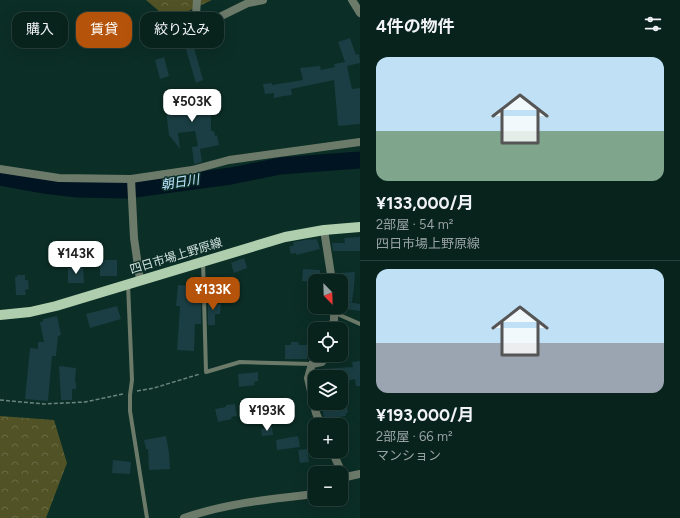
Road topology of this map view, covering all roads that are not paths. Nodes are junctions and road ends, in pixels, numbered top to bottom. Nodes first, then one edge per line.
1 (197, 0) edge
2 (263, 0) edge
3 (352, 0) edge
4 (360, 13) edge
5 (360, 142) edge
6 (0, 169) edge
7 (131, 179) junction
8 (360, 227) edge
9 (324, 230) junction
10 (203, 261) junction
11 (331, 274) edge
12 (140, 280) junction
13 (128, 284) junction
14 (341, 314) edge
15 (0, 315) edge
16 (360, 324) edge
17 (322, 362) edge
18 (312, 364) junction
19 (318, 418) edge
20 (360, 474) edge
21 (348, 477) edge
22 (308, 495) edge
23 (147, 518) edge
24 (184, 518) edge

1 - 2 street
3 - 4 street
5 - 7 street
6 - 7 street
7 - 12 street
8 - 9 main road, 四日市場上野原線
9 - 10 main road, 四日市場上野原線
9 - 11 street
10 - 12 main road, 四日市場上野原線
10 - 18 lane
12 - 13 main road, 四日市場上野原線
13 - 15 main road, 四日市場上野原線
13 - 23 lane
14 - 16 lane
17 - 18 street
18 - 19 street
20 - 21 street
22 - 24 street

